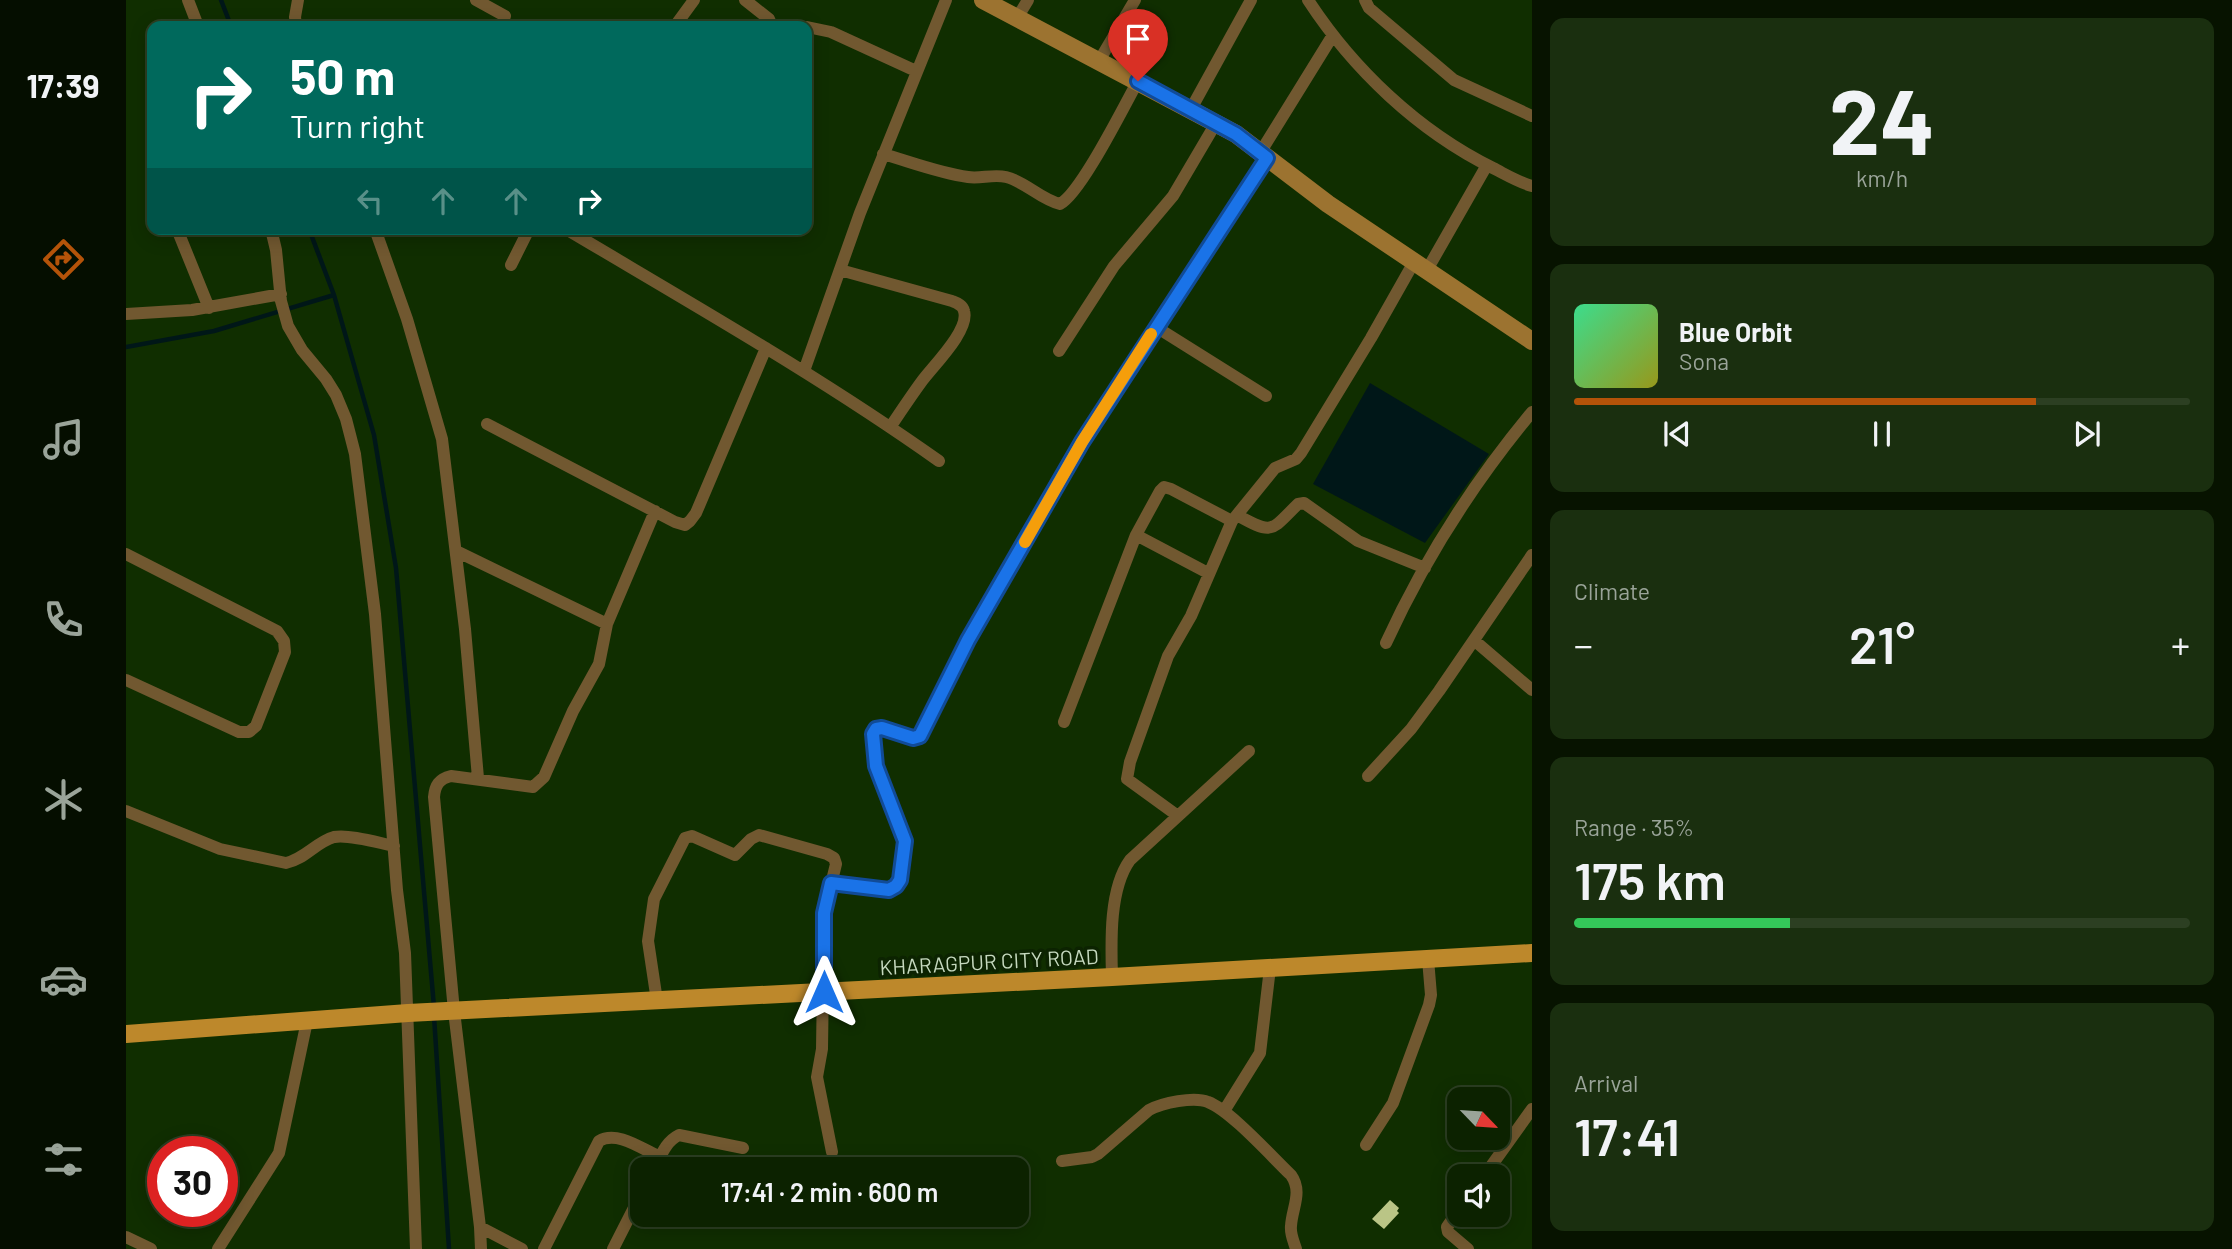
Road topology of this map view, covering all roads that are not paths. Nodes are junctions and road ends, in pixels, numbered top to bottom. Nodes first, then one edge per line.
1 (188, 0) edge
2 (298, 0) edge
3 (476, 0) edge
4 (694, 0) edge
5 (746, 0) edge
6 (946, 0) edge
7 (983, 0) edge
8 (1028, 0) edge
9 (1135, 0) edge
10 (1251, 0) edge
11 (1308, 0) edge
12 (1365, 0) edge
13 (505, 16) dead end
14 (1017, 18) junction
15 (196, 21) edge
16 (296, 21) edge
17 (679, 21) edge
18 (770, 21) edge
19 (812, 28) edge
20 (1333, 35) junction
21 (1099, 61) junction
22 (916, 71) junction
23 (1138, 81) junction
24 (1191, 109) junction
25 (1532, 116) edge
26 (1216, 123) junction
27 (883, 154) junction
28 (1264, 155) junction
29 (1487, 165) junction
30 (1532, 186) edge
31 (179, 235) edge
32 (272, 235) edge
33 (377, 235) edge
34 (526, 235) edge
35 (576, 235) edge
36 (511, 265) dead end
37 (1421, 266) junction
38 (840, 270) junction
39 (281, 298) junction
40 (209, 308) junction
41 (126, 314) edge
42 (1156, 327) junction
43 (1532, 341) edge
44 (766, 348) junction
45 (1059, 351) dead end
46 (804, 371) junction
47 (1266, 396) dead end
48 (1532, 412) edge
49 (487, 424) dead end
50 (891, 426) junction
51 (939, 461) dead end
52 (654, 512) junction
53 (1235, 518) junction
54 (1136, 535) junction
55 (456, 551) junction
56 (126, 554) edge
57 (1532, 555) edge
58 (1425, 568) junction
59 (1209, 573) junction
60 (607, 624) junction
61 (1475, 641) junction
62 (1386, 643) dead end
63 (126, 680) edge
64 (1532, 690) edge
65 (1064, 722) dead end
66 (1249, 751) dead end
67 (1368, 776) dead end
68 (478, 778) junction
69 (126, 811) edge
70 (1178, 816) junction
71 (394, 846) junction
72 (831, 883) junction
73 (1532, 953) edge
74 (1428, 959) junction
75 (1270, 968) junction
76 (1112, 977) junction
77 (824, 992) junction
78 (657, 1001) junction
79 (452, 1012) junction
80 (416, 1013) junction
81 (307, 1021) junction
82 (126, 1034) edge
83 (1532, 1109) edge
84 (1224, 1111) junction
85 (1366, 1145) dead end
86 (743, 1148) dead end
87 (832, 1152) dead end
88 (648, 1157) edge
89 (661, 1157) edge
90 (1062, 1161) dead end
91 (1493, 1164) edge
92 (630, 1216) edge
93 (480, 1227) junction
94 (1447, 1227) edge
95 (126, 1237) edge
96 (151, 1249) edge
97 (218, 1249) edge
98 (416, 1249) edge
99 (481, 1249) edge
100 (522, 1249) edge
101 (544, 1249) edge
102 (613, 1249) edge
103 (1296, 1249) edge
104 (1468, 1249) edge

1 - 15 street
2 - 16 street
3 - 13 street
4 - 17 street
5 - 18 street
6 - 22 street
7 - 14 street
8 - 14 street
9 - 21 street
10 - 24 street
11 - 20 street
12 - 25 street
14 - 21 street
19 - 22 street
20 - 28 street
20 - 29 street
21 - 23 street
22 - 27 street
23 - 24 street
23 - 27 street
24 - 26 street
26 - 28 street
26 - 45 street
27 - 38 street
28 - 37 street
28 - 42 street
29 - 30 street
29 - 37 street
31 - 40 street
32 - 39 street
33 - 55 street
34 - 36 street
35 - 44 street
37 - 43 street
37 - 53 street
38 - 46 street
38 - 50 street
39 - 40 street
39 - 71 street
40 - 41 street
42 - 47 street
42 - 72 street
44 - 46 street
44 - 52 street
46 - 50 street
48 - 58 street
49 - 52 street
50 - 51 street
52 - 60 street
53 - 54 street
53 - 58 street
53 - 59 street
54 - 59 street
54 - 65 street
55 - 60 street
55 - 68 street
56 - 63 street
57 - 61 street
58 - 62 street
59 - 70 street
60 - 68 street
61 - 64 street
61 - 67 street
66 - 70 street
68 - 79 street
69 - 71 street
70 - 76 street
71 - 80 street
72 - 77 street
72 - 78 street
73 - 74 main road, KHARAGPUR CITY ROAD
74 - 75 main road, KHARAGPUR CITY ROAD
74 - 85 street
75 - 76 main road, KHARAGPUR CITY ROAD
75 - 84 street
76 - 77 main road, KHARAGPUR CITY ROAD
77 - 78 main road, KHARAGPUR CITY ROAD
77 - 87 street
78 - 79 main road, KHARAGPUR CITY ROAD
79 - 80 main road, KHARAGPUR CITY ROAD
79 - 93 street
80 - 81 main road, KHARAGPUR CITY ROAD
80 - 98 street
81 - 82 main road, KHARAGPUR CITY ROAD
81 - 97 street
83 - 91 street
84 - 90 street
84 - 103 street
86 - 89 street
88 - 101 street
92 - 102 street
93 - 99 street
93 - 100 street
94 - 104 street
95 - 96 street

